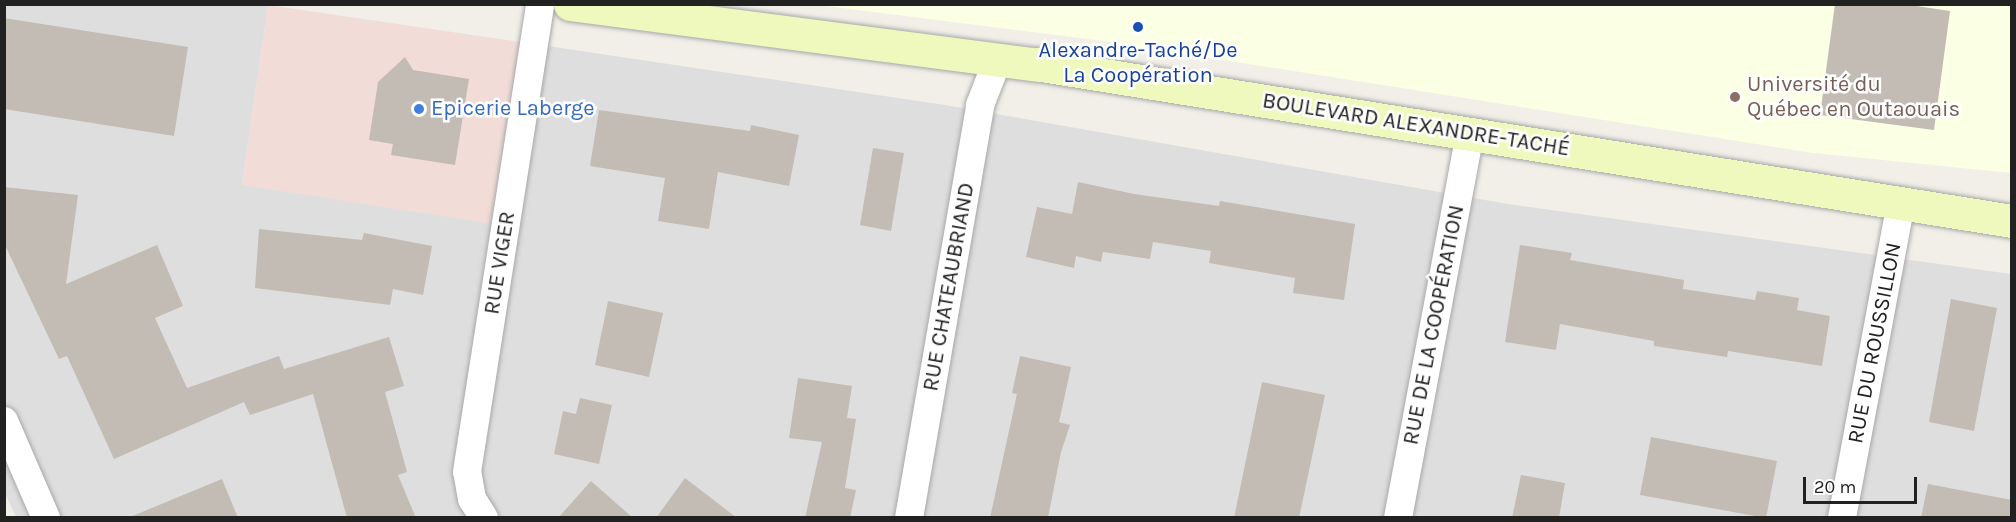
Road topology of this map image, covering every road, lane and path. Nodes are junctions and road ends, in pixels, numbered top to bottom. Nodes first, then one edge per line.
1 (540, 4) edge
2 (570, 4) edge
3 (998, 59) junction
4 (1470, 133) junction
5 (1901, 204) junction
6 (2012, 221) edge
7 (4, 421) edge
8 (46, 518) edge
9 (484, 518) edge
10 (909, 518) edge
11 (1398, 518) edge
12 (1842, 518) edge

1 - 9 street, RUE VIGER
2 - 3 main road, BOULEVARD ALEXANDRE-TACHÉ
3 - 4 main road, BOULEVARD ALEXANDRE-TACHÉ
3 - 10 street, RUE CHATEAUBRIAND
4 - 5 main road, BOULEVARD ALEXANDRE-TACHÉ
4 - 11 street, RUE DE LA COOPÉRATION
5 - 6 main road, BOULEVARD ALEXANDRE-TACHÉ
5 - 12 street, RUE DU ROUSSILLON
7 - 8 street

